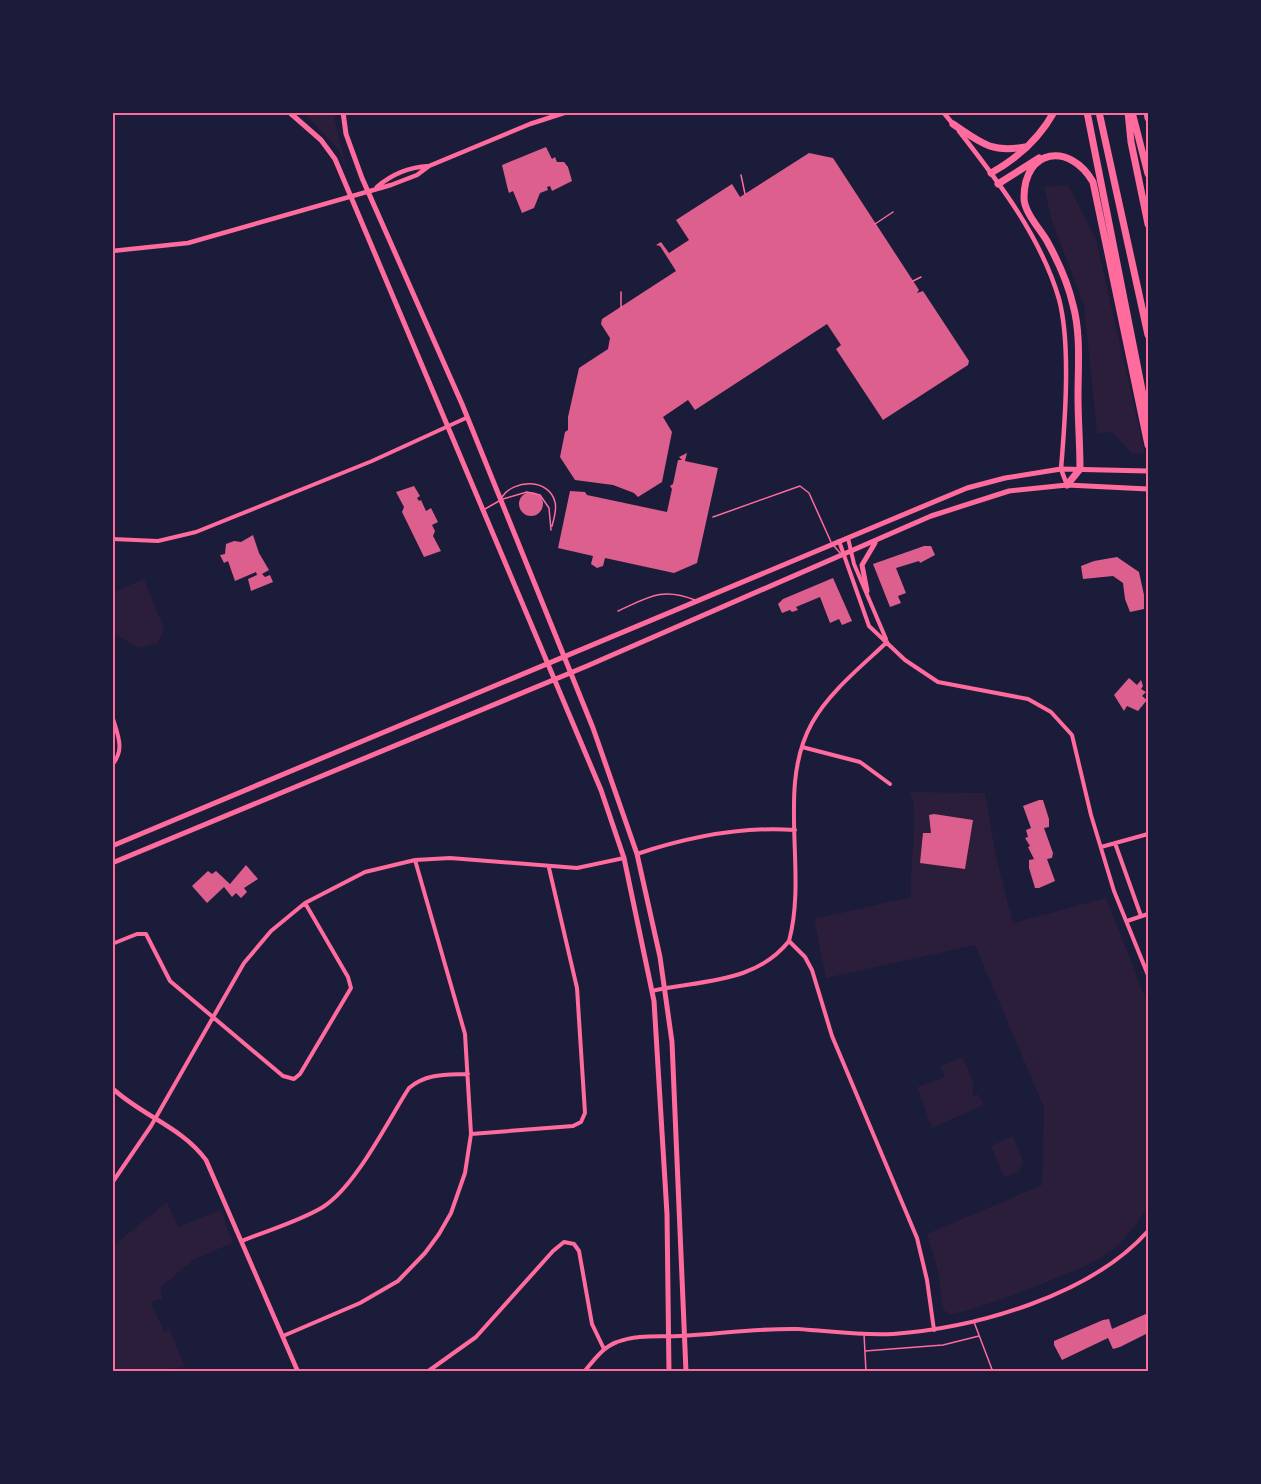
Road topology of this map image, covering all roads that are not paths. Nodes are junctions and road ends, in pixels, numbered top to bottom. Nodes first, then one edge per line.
1 (290, 112) edge
2 (343, 112) edge
3 (567, 112) edge
4 (944, 112) edge
5 (1054, 112) edge
6 (1087, 112) edge
7 (1099, 112) edge
8 (1130, 112) edge
9 (1147, 112) edge
10 (1149, 118) edge
11 (954, 124) junction
12 (1028, 147) junction
13 (1040, 158) junction
14 (429, 166) junction
15 (992, 173) junction
16 (1149, 174) edge
17 (998, 184) junction
18 (376, 188) junction
19 (368, 191) junction
20 (352, 196) junction
21 (1149, 224) edge
22 (112, 251) edge
23 (1149, 335) edge
24 (466, 418) junction
25 (1149, 420) edge
26 (450, 426) junction
27 (1149, 445) edge
28 (1061, 469) junction
29 (1080, 469) junction
30 (1148, 471) edge
31 (1067, 485) junction
32 (1149, 489) edge
33 (500, 500) junction
34 (483, 510) junction
35 (713, 517) dead end
36 (848, 538) junction
37 (112, 539) edge
38 (839, 541) junction
39 (876, 542) junction
40 (832, 544) junction
41 (852, 552) junction
42 (843, 556) junction
43 (867, 591) junction
44 (696, 601) junction
45 (618, 610) dead end
46 (887, 642) junction
47 (562, 656) junction
48 (548, 662) junction
49 (570, 672) junction
50 (555, 679) junction
51 (112, 715) edge
52 (802, 747) junction
53 (112, 765) edge
54 (890, 784) dead end
55 (795, 830) junction
56 (1149, 834) edge
57 (1115, 843) junction
58 (112, 846) edge
59 (1101, 847) junction
60 (637, 854) junction
61 (624, 858) junction
62 (415, 860) junction
63 (112, 863) edge
64 (549, 868) junction
65 (305, 903) junction
66 (1149, 914) edge
67 (1141, 916) junction
68 (1127, 921) junction
69 (789, 941) junction
70 (112, 944) edge
71 (1149, 975) edge
72 (665, 988) junction
73 (652, 991) junction
74 (212, 1016) junction
75 (468, 1074) junction
76 (112, 1088) edge
77 (155, 1118) junction
78 (471, 1134) junction
79 (112, 1183) edge
80 (1149, 1231) edge
81 (242, 1241) junction
82 (973, 1322) junction
83 (934, 1330) junction
84 (864, 1334) junction
85 (283, 1336) junction
86 (685, 1336) junction
87 (979, 1336) junction
88 (667, 1337) junction
89 (604, 1349) junction
90 (866, 1351) junction
91 (298, 1371) edge
92 (427, 1371) edge
93 (584, 1371) edge
94 (669, 1371) edge
95 (686, 1371) edge
96 (866, 1371) edge
97 (993, 1371) edge

1 - 20 main road
2 - 19 main road
3 - 14 street
4 - 11 street
5 - 12 highway
6 - 25 highway
7 - 23 highway
8 - 16 highway
8 - 21 highway
9 - 10 highway
11 - 12 highway
11 - 15 street
12 - 15 highway
13 - 17 highway
13 - 27 highway
13 - 29 highway
14 - 18 street
14 - 18 street
15 - 17 street
17 - 28 street
18 - 19 street
19 - 20 street
19 - 24 main road
20 - 22 street
20 - 26 main road
24 - 26 street
24 - 33 main road
26 - 34 main road
26 - 37 street
28 - 29 main road
28 - 31 street
28 - 36 main road
29 - 30 main road
29 - 31 highway
31 - 32 main road
31 - 39 main road
33 - 33 lane
33 - 34 lane
33 - 47 main road
34 - 48 main road
35 - 40 lane
36 - 38 main road
36 - 41 street
38 - 40 main road
38 - 42 street
39 - 41 main road
39 - 43 main road
40 - 42 lane
40 - 44 main road
41 - 42 main road
41 - 43 street
42 - 46 street
42 - 49 main road
43 - 46 street
44 - 45 lane
44 - 47 main road
46 - 52 street
46 - 59 street
47 - 48 main road
47 - 49 main road
48 - 50 main road
48 - 58 main road
49 - 50 main road
49 - 60 main road
50 - 61 main road
50 - 63 main road
51 - 53 street
52 - 54 street
52 - 55 street
55 - 60 street
55 - 69 street
56 - 57 street
57 - 59 street
57 - 67 street
59 - 68 street
60 - 72 main road
61 - 64 street
61 - 73 main road
62 - 64 street
62 - 65 street
62 - 75 street
64 - 78 street
65 - 74 street
65 - 74 street
66 - 67 street
67 - 68 street
68 - 71 street
69 - 72 street
69 - 83 street
70 - 74 street
72 - 73 street
72 - 86 main road
73 - 88 main road
74 - 77 street
75 - 78 street
75 - 81 street
76 - 77 street
77 - 79 street
77 - 81 street
78 - 85 street
80 - 82 street
81 - 85 street
82 - 83 street
82 - 87 lane
83 - 84 street
84 - 86 street
84 - 90 lane
85 - 91 street
86 - 88 street
86 - 95 main road
87 - 90 lane
87 - 97 lane
88 - 89 street
88 - 94 main road
89 - 92 street
89 - 93 street
90 - 96 lane

